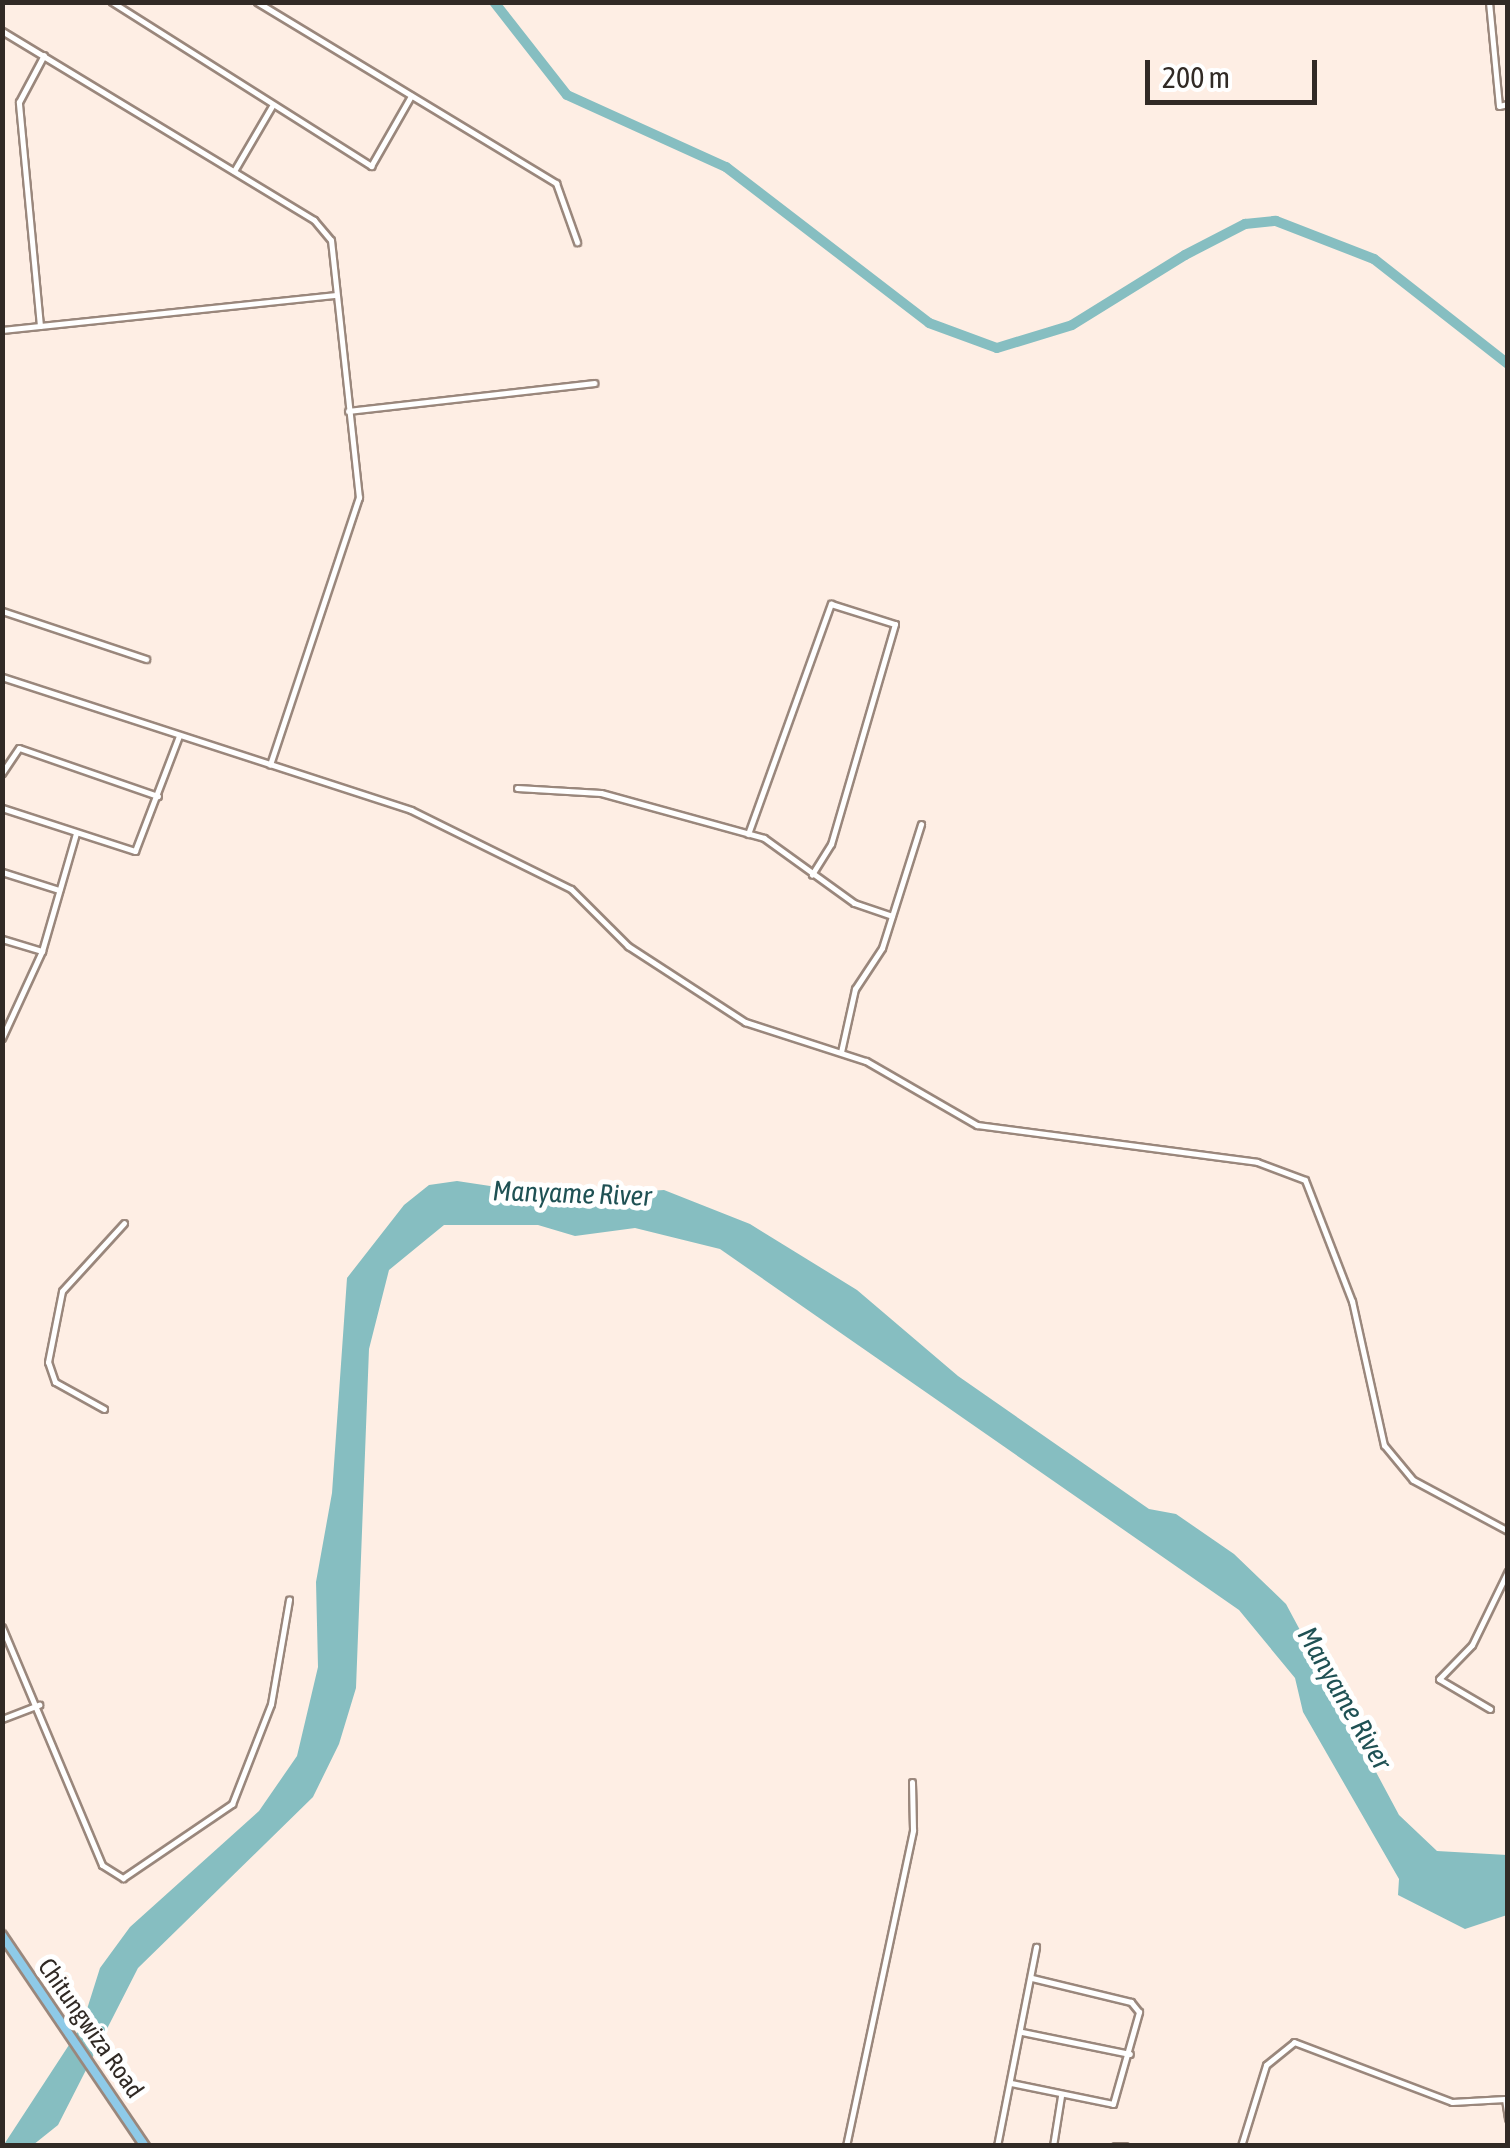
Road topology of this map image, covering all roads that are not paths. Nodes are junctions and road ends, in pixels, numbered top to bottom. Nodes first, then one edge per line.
1 (112, 2) edge
2 (257, 2) edge
3 (1489, 2) edge
4 (2, 31) edge
5 (44, 55) junction
6 (412, 96) junction
7 (1508, 104) edge
8 (272, 106) junction
9 (234, 171) junction
10 (577, 242) dead end
11 (336, 294) junction
12 (40, 326) junction
13 (2, 330) edge
14 (594, 383) dead end
15 (348, 411) junction
16 (2, 611) edge
17 (146, 659) dead end
18 (2, 677) edge
19 (179, 736) junction
20 (270, 765) junction
21 (2, 773) edge
22 (517, 788) dead end
23 (158, 796) junction
24 (2, 808) edge
25 (921, 824) dead end
26 (76, 833) junction
27 (748, 834) junction
28 (2, 872) edge
29 (812, 874) junction
30 (59, 890) junction
31 (892, 916) junction
32 (2, 939) edge
33 (42, 951) junction
34 (2, 1038) edge
35 (841, 1052) junction
36 (124, 1223) dead end
37 (104, 1409) dead end
38 (1508, 1531) edge
39 (1508, 1570) edge
40 (289, 1600) dead end
41 (2, 1627) edge
42 (38, 1705) junction
43 (1490, 1709) dead end
44 (2, 1719) edge
45 (912, 1782) dead end
46 (2, 1935) edge
47 (1036, 1947) dead end
48 (1032, 1978) junction
49 (1022, 2032) junction
50 (1130, 2054) junction
51 (1011, 2083) junction
52 (1061, 2096) junction
53 (1508, 2119) edge
54 (146, 2146) edge
55 (846, 2146) edge
56 (997, 2146) edge
57 (1052, 2146) edge
58 (1116, 2146) edge
59 (1126, 2146) edge
60 (1241, 2146) edge

1 - 8 street
2 - 6 street
3 - 7 street
4 - 5 street
5 - 9 street
5 - 12 street
6 - 8 street
6 - 10 street
8 - 9 street
9 - 11 street
11 - 12 street
11 - 15 street
12 - 13 street
14 - 15 street
15 - 20 street
16 - 17 street
18 - 19 street
19 - 20 street
19 - 23 street
20 - 35 street
21 - 23 street
22 - 27 street
23 - 26 street
24 - 26 street
25 - 31 street
26 - 30 street
27 - 29 street
27 - 29 street
28 - 30 street
29 - 31 street
30 - 33 street
31 - 35 street
32 - 33 street
33 - 34 street
35 - 38 street
36 - 37 street
39 - 43 street
40 - 42 street
41 - 42 street
42 - 44 street
45 - 55 street
46 - 54 main road, Chitungwiza Road
47 - 48 street
48 - 49 street
48 - 50 street
49 - 50 street
49 - 51 street
50 - 52 street
51 - 52 street
51 - 56 street
52 - 57 street
53 - 60 street
58 - 59 street

